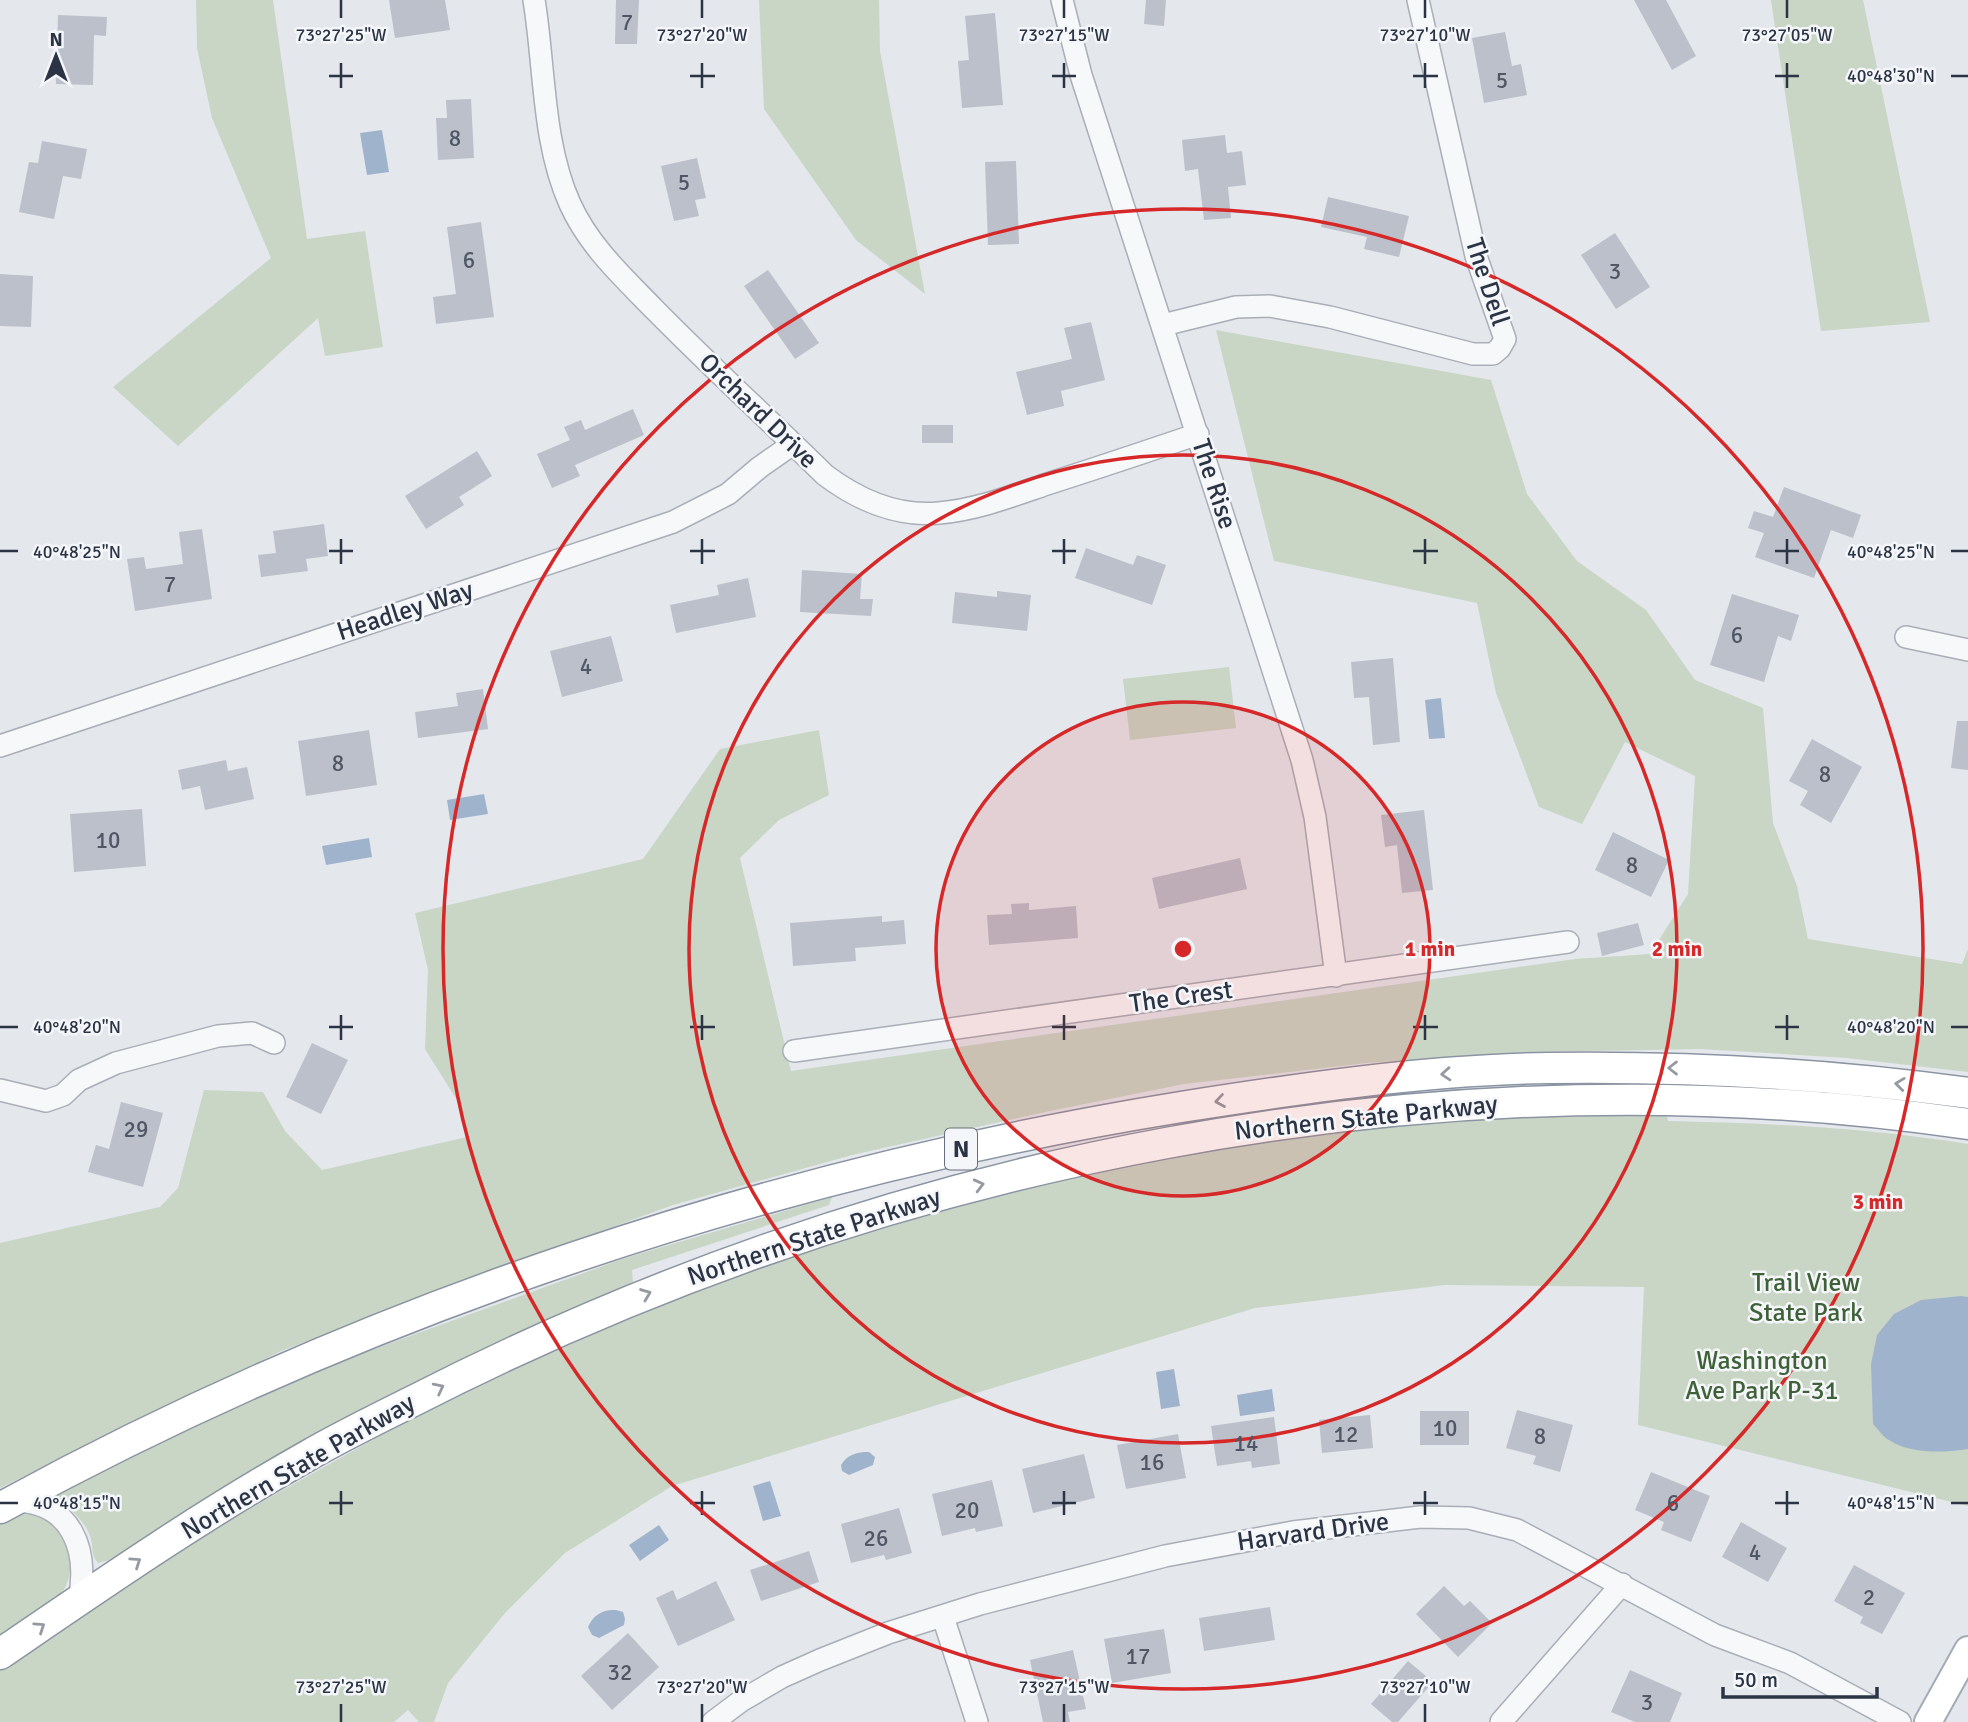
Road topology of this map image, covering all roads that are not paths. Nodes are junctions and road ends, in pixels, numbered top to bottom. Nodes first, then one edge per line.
1 (534, 0) edge
2 (1062, 0) edge
3 (1418, 0) edge
4 (1163, 325) junction
5 (1198, 434) junction
6 (793, 444) junction
7 (1906, 637) dead end
8 (1968, 650) edge
9 (0, 746) edge
10 (1567, 942) dead end
11 (1336, 976) junction
12 (274, 1042) dead end
13 (794, 1051) dead end
14 (0, 1090) edge
15 (1968, 1093) edge
16 (1968, 1124) edge
17 (6, 1504) edge
18 (1622, 1584) junction
19 (79, 1600) junction
20 (943, 1617) junction
21 (1968, 1650) edge
22 (0, 1654) edge
23 (713, 1722) edge
24 (977, 1722) edge
25 (1501, 1722) edge
26 (1900, 1722) edge
27 (1928, 1722) edge

1 - 6 street, Orchard Drive
2 - 4 street, The Rise
3 - 4 street, The Dell
4 - 5 street, The Rise
5 - 6 street, Orchard Drive
5 - 11 street, The Rise
6 - 9 street, Headley Way
7 - 8 street
10 - 11 street, The Crest
11 - 13 street, The Crest
12 - 14 street
15 -> 17 highway, Northern State Parkway / N
19 -> 16 highway, Northern State Parkway / N
17 - 19 street
18 - 20 street, Harvard Drive
18 - 25 street
18 - 26 street, Harvard Drive
22 -> 19 highway, Northern State Parkway / N
20 - 23 street, Harvard Drive
20 - 24 street
21 - 27 main road

